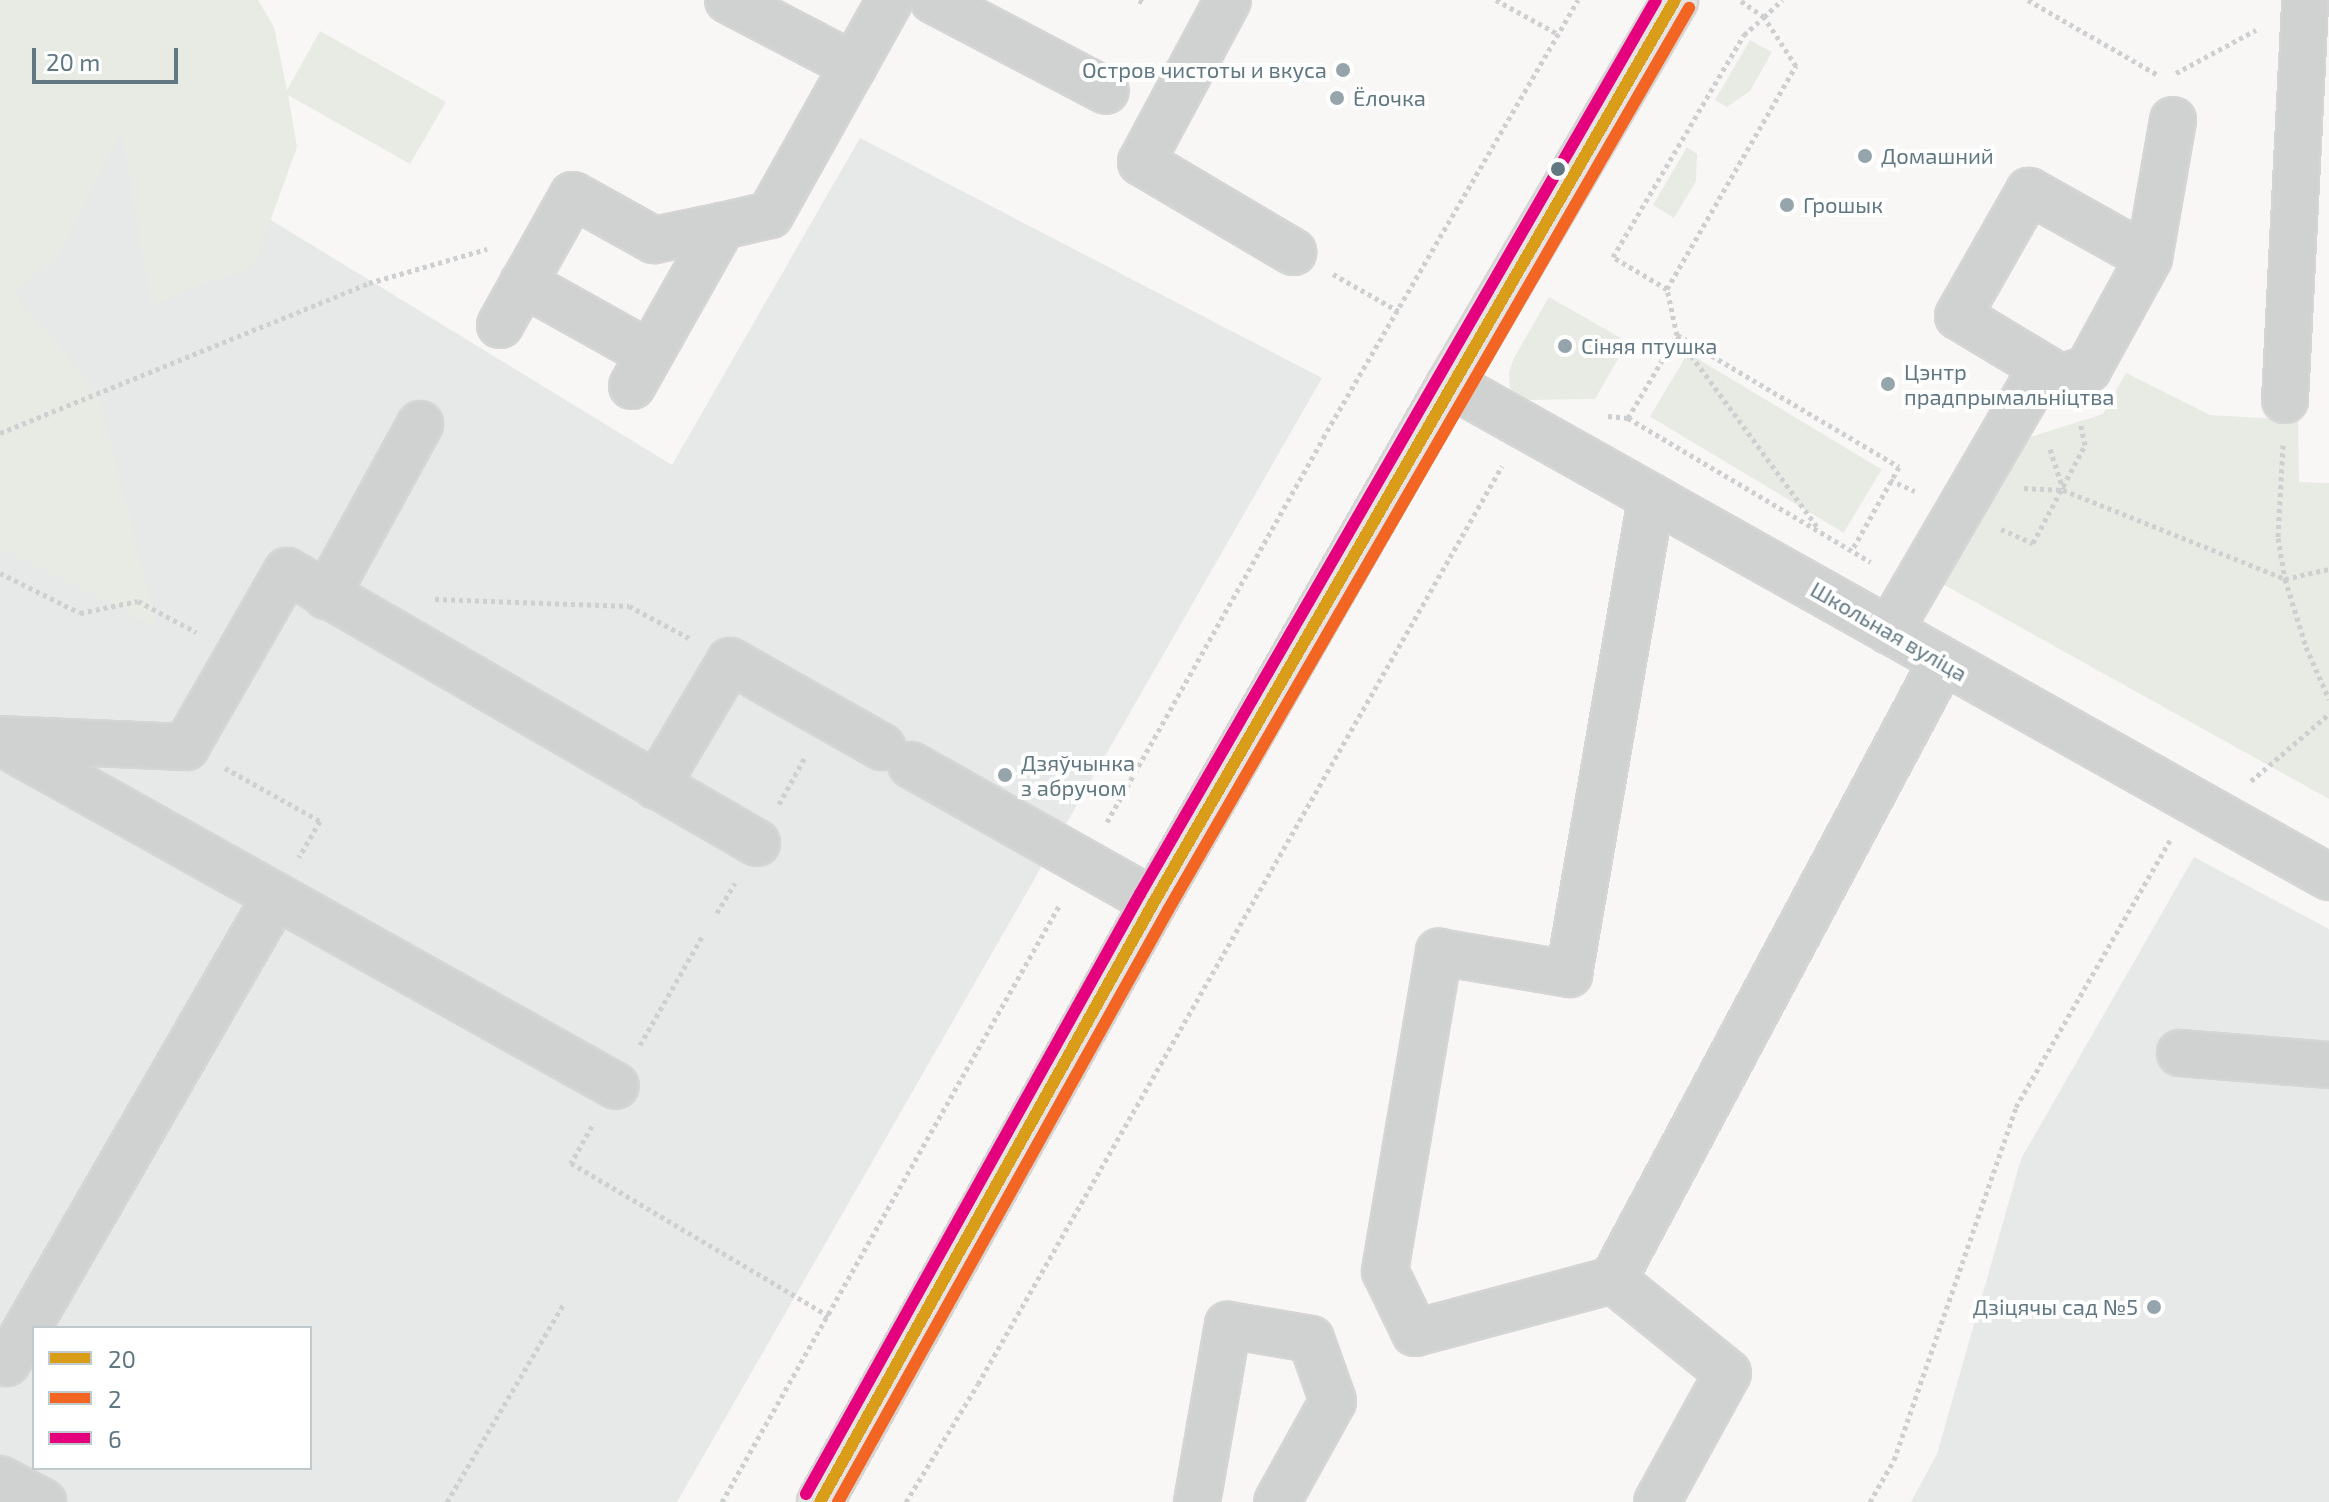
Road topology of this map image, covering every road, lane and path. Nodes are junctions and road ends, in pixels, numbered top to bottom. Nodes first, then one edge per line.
1 (728, 0) edge
2 (890, 0) edge
3 (933, 0) edge
4 (1228, 0) edge
5 (1496, 0) edge
6 (1578, 0) edge
7 (1740, 0) edge
8 (1782, 0) edge
9 (2305, 0) edge
10 (1673, 1) edge
11 (2034, 1) edge
12 (1764, 17) junction
13 (2263, 27) dead end
14 (1558, 34) junction
15 (854, 66) junction
16 (1106, 91) dead end
17 (2173, 120) dead end
18 (722, 226) junction
19 (554, 230) junction
20 (1293, 252) joint
21 (2149, 258) junction
22 (523, 283) junction
23 (1667, 289) junction
24 (1398, 311) junction
25 (500, 325) dead end
26 (1677, 335) junction
27 (2061, 378) junction
28 (1450, 384) junction
29 (2285, 400) joint
30 (1596, 415) dead end
31 (1628, 418) junction
32 (420, 424) dead end
33 (1525, 427) junction
34 (0, 433) edge
35 (2063, 490) dead end
36 (1651, 497) junction
37 (1821, 532) junction
38 (1852, 550) junction
39 (2329, 569) edge
40 (0, 573) edge
41 (2285, 579) junction
42 (1915, 588) junction
43 (326, 596) junction
44 (422, 599) dead end
45 (1889, 631) junction
46 (238, 654) junction
47 (730, 661) junction
48 (1942, 662) junction
49 (2329, 699) edge
50 (2329, 714) edge
51 (0, 740) edge
52 (186, 747) junction
53 (2242, 770) dead end
54 (2256, 778) junction
55 (2268, 784) dead end
56 (656, 786) junction
57 (2178, 826) dead end
58 (757, 843) dead end
59 (1085, 862) junction
60 (2329, 877) edge
61 (275, 898) junction
62 (1154, 902) junction
63 (703, 935) dead end
64 (2180, 1053) dead end
65 (2329, 1065) edge
66 (616, 1086) junction
67 (1613, 1280) junction
68 (565, 1302) dead end
69 (829, 1316) junction
70 (7, 1363) dead end
71 (0, 1479) edge
72 (43, 1502) edge
73 (447, 1502) edge
74 (722, 1502) edge
75 (820, 1502) edge
76 (906, 1502) edge
77 (1197, 1502) edge
78 (1277, 1502) edge
79 (1657, 1502) edge
80 (1870, 1502) edge

1 - 15 street
2 - 15 street
3 - 16 street
4 - 20 street
5 - 14 path
6 - 14 path
7 - 12 path
8 - 12 path
9 - 29 street
10 - 28 main road
11 - 13 path
12 - 23 path
12 - 23 path
14 - 24 path
15 - 18 street
17 - 21 street
18 - 19 street
18 - 22 street
19 - 22 street
19 - 34 path
20 - 24 path
21 - 27 street
21 - 27 street
22 - 25 street
23 - 26 path
24 - 59 path
26 - 31 path
26 - 37 path
26 - 38 path
27 - 42 street
28 - 33 street, Школьная вуліца
28 - 62 main road
29 - 41 path
30 - 31 path
31 - 37 path
32 - 43 street
33 - 36 street, Школьная вуліца
33 - 76 path
35 - 41 path
36 - 45 street, Школьная вуліца
36 - 67 street
37 - 38 path
38 - 42 path
39 - 41 path
40 - 46 path
41 - 49 path
42 - 45 street
43 - 46 street
43 - 56 street
44 - 47 path
45 - 48 street, Школьная вуліца
46 - 52 street
47 - 56 street
47 - 59 street
48 - 60 street, Школьная вуліца
48 - 67 street
50 - 54 path
51 - 52 street
51 - 61 street
52 - 61 path
53 - 54 path
54 - 55 path
56 - 58 street
57 - 80 path
59 - 62 street
59 - 69 path
61 - 66 street
61 - 70 street
62 - 75 main road
63 - 66 path
64 - 65 street
66 - 69 path
67 - 79 street
68 - 73 path
69 - 74 path
71 - 72 street
77 - 78 street

